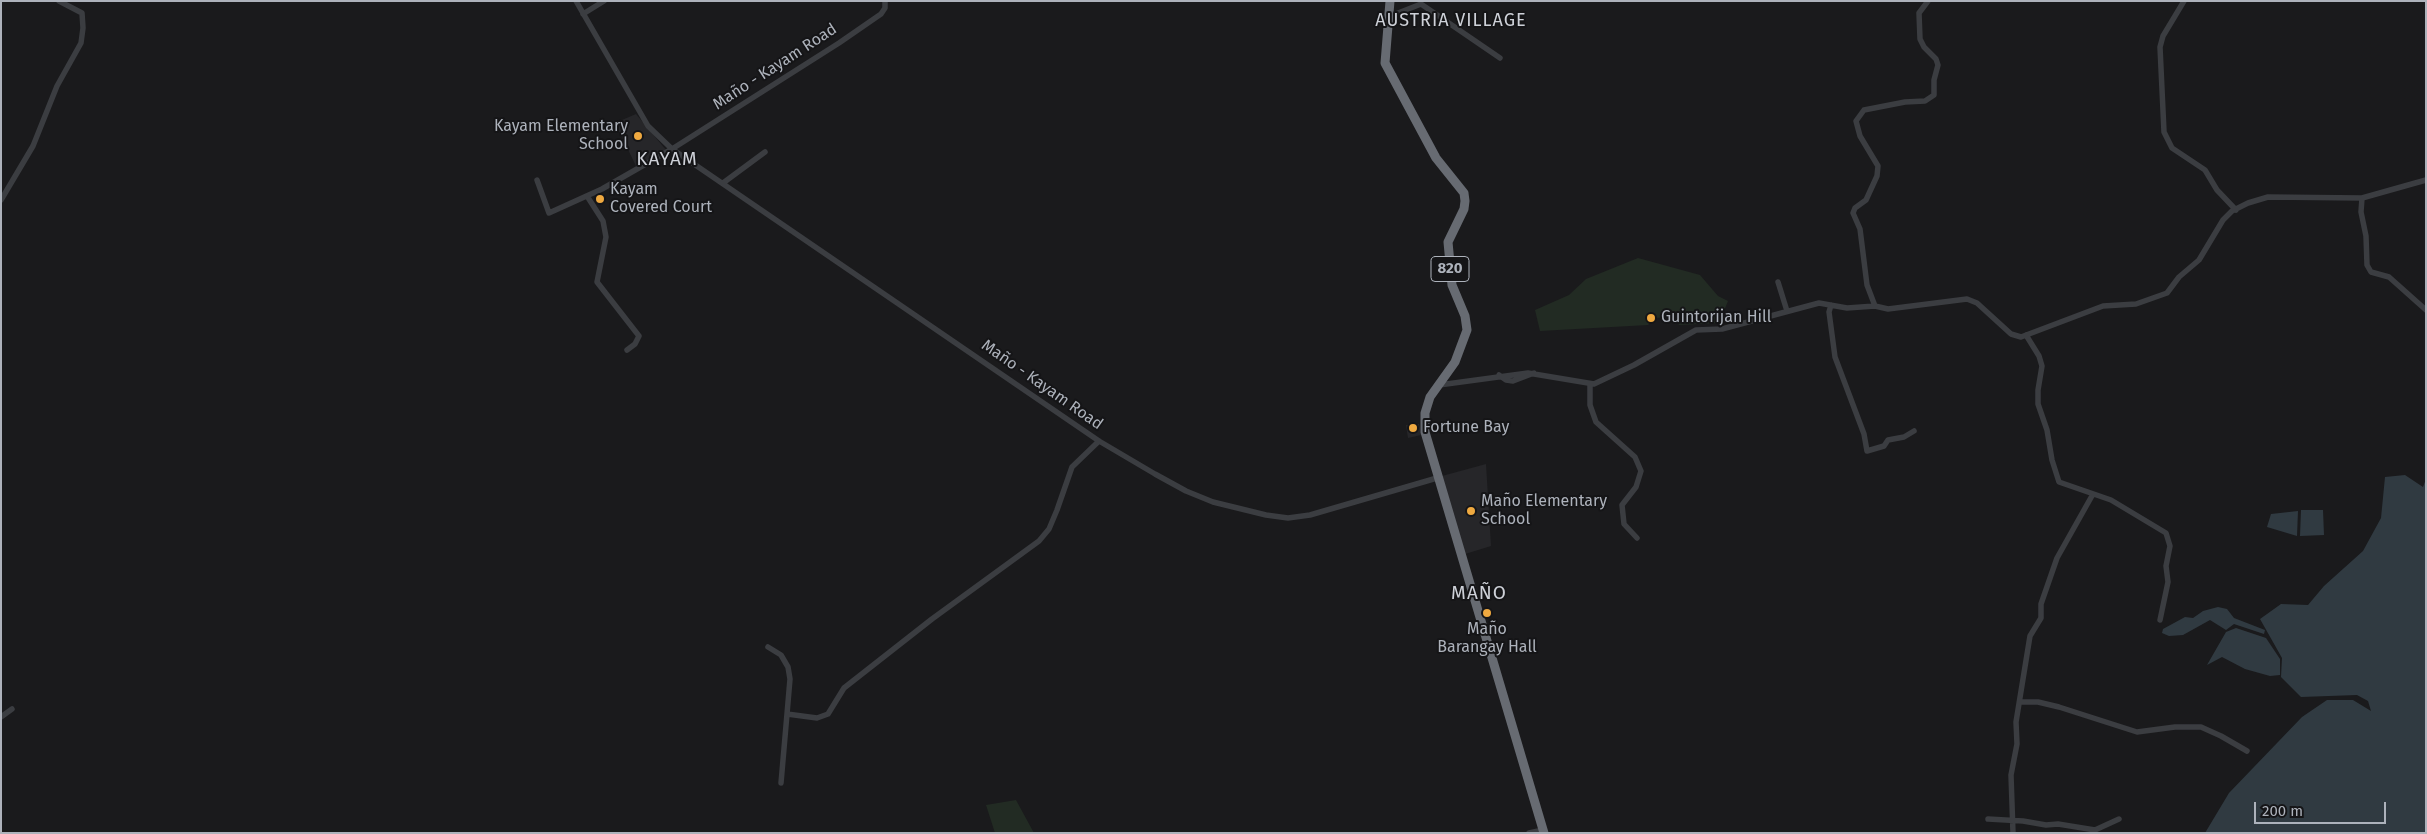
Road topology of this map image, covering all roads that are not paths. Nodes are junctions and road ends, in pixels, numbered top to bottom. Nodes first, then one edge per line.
1 (59, 1) edge
2 (576, 1) edge
3 (604, 1) edge
4 (885, 1) edge
5 (1390, 1) edge
6 (1928, 1) edge
7 (2177, 1) edge
8 (2184, 1) edge
9 (2177, 11) junction
10 (583, 14) junction
11 (1388, 16) junction
12 (1500, 58) dead end
13 (672, 149) junction
14 (765, 152) dead end
15 (538, 180) dead end
16 (2426, 180) edge
17 (723, 183) junction
18 (587, 196) junction
19 (2362, 198) junction
20 (1, 200) edge
21 (2236, 210) junction
22 (1778, 282) dead end
23 (1830, 305) junction
24 (1874, 306) junction
25 (2426, 310) edge
26 (1787, 311) junction
27 (2026, 335) junction
28 (627, 350) dead end
29 (1590, 384) junction
30 (1437, 385) junction
31 (1914, 431) dead end
32 (1099, 441) junction
33 (1437, 478) junction
34 (2093, 494) junction
35 (1637, 538) dead end
36 (2160, 620) dead end
37 (768, 647) dead end
38 (2020, 702) junction
39 (12, 709) dead end
40 (787, 714) junction
41 (1, 717) edge
42 (2247, 751) dead end
43 (781, 783) dead end
44 (1988, 819) dead end
45 (2119, 819) dead end
46 (2014, 821) junction
47 (1544, 831) edge
48 (1529, 833) edge
49 (2013, 833) edge

1 - 20 street
2 - 10 street
3 - 10 street
4 - 13 street, Maño - Kayam Road
5 - 11 highway, 820
6 - 24 street
7 - 9 street
8 - 9 street
9 - 21 street
10 - 13 street
11 - 12 street
11 - 30 highway, 820
13 - 17 street, Maño - Kayam Road
13 - 18 street, Maño - Kayam Road
14 - 17 street
15 - 18 street, Maño - Kayam Road
16 - 19 street
17 - 32 street, Maño - Kayam Road
18 - 28 street
19 - 21 street
19 - 25 street
21 - 27 street
22 - 26 street
23 - 24 street
23 - 26 street
23 - 31 street
24 - 27 street
26 - 29 street
27 - 34 street
29 - 30 street
29 - 35 street
30 - 33 highway, 820
32 - 33 street, Maño - Kayam Road
32 - 40 street
33 - 47 highway, 820
34 - 36 street
34 - 38 street
37 - 40 street
38 - 42 street
38 - 46 street
39 - 41 street
40 - 43 street
44 - 46 street
45 - 46 street
46 - 49 street
47 - 48 street

